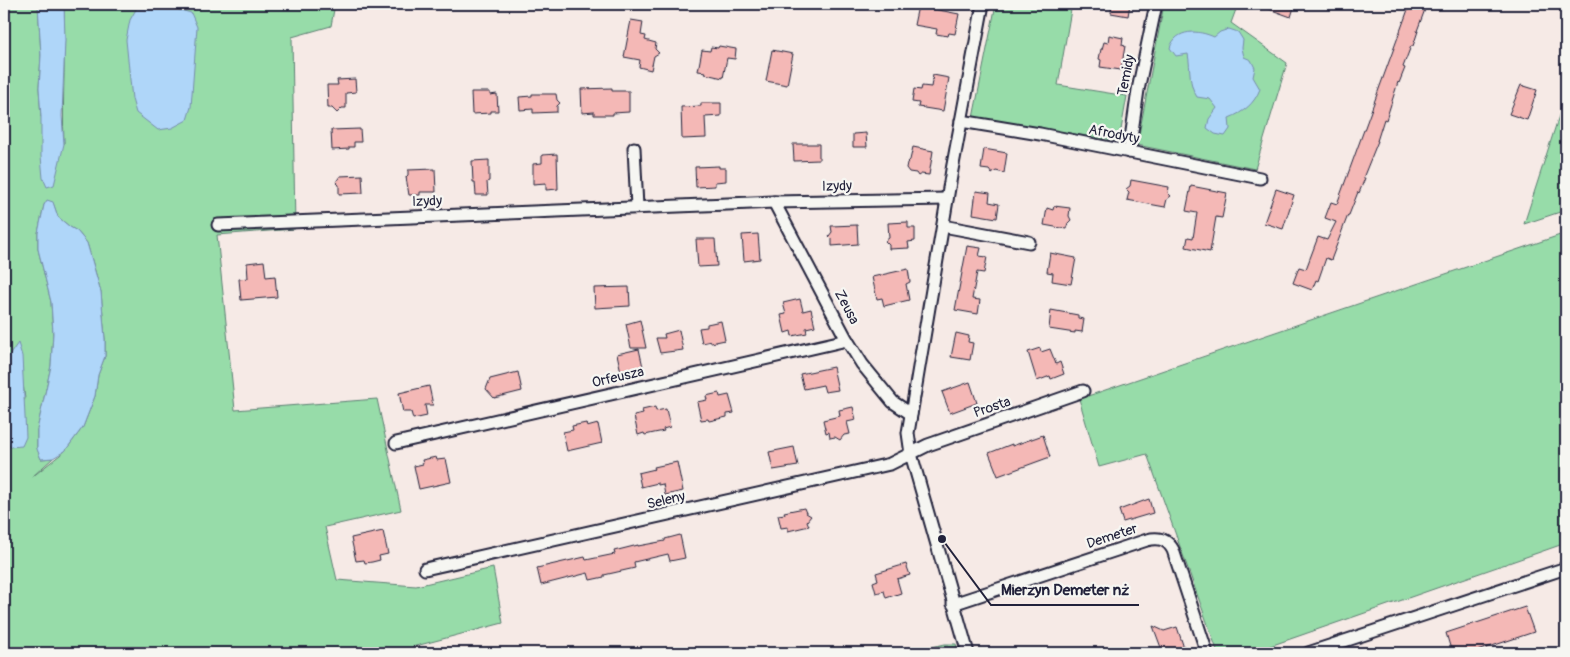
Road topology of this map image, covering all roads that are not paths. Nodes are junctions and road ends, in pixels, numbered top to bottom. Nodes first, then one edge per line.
1 (983, 4) edge
2 (1156, 4) edge
3 (961, 121) junction
4 (634, 148) dead end
5 (1129, 152) junction
6 (1260, 178) dead end
7 (948, 199) junction
8 (774, 202) junction
9 (637, 207) junction
10 (218, 225) dead end
11 (943, 226) junction
12 (1030, 242) dead end
13 (847, 340) junction
14 (1083, 391) dead end
15 (911, 414) junction
16 (396, 443) dead end
17 (911, 454) junction
18 (1566, 568) edge
19 (425, 569) dead end
20 (953, 604) junction
21 (968, 653) edge
22 (1206, 653) edge
23 (1308, 653) edge

1 - 3 street
2 - 5 street, Temidy
3 - 5 street, Afrodyty
3 - 7 street
4 - 9 street
5 - 6 street, Afrodyty
7 - 8 street, Izydy
7 - 11 street
8 - 9 street, Izydy
8 - 13 street, Zeusa
9 - 10 street, Izydy
11 - 12 street
11 - 15 street
13 - 15 street, Zeusa
13 - 16 street, Orfeusza
14 - 17 street, Prosta
15 - 17 street
17 - 19 street, Seleny
17 - 20 street
18 - 23 street
20 - 21 street
20 - 22 street, Demeter

